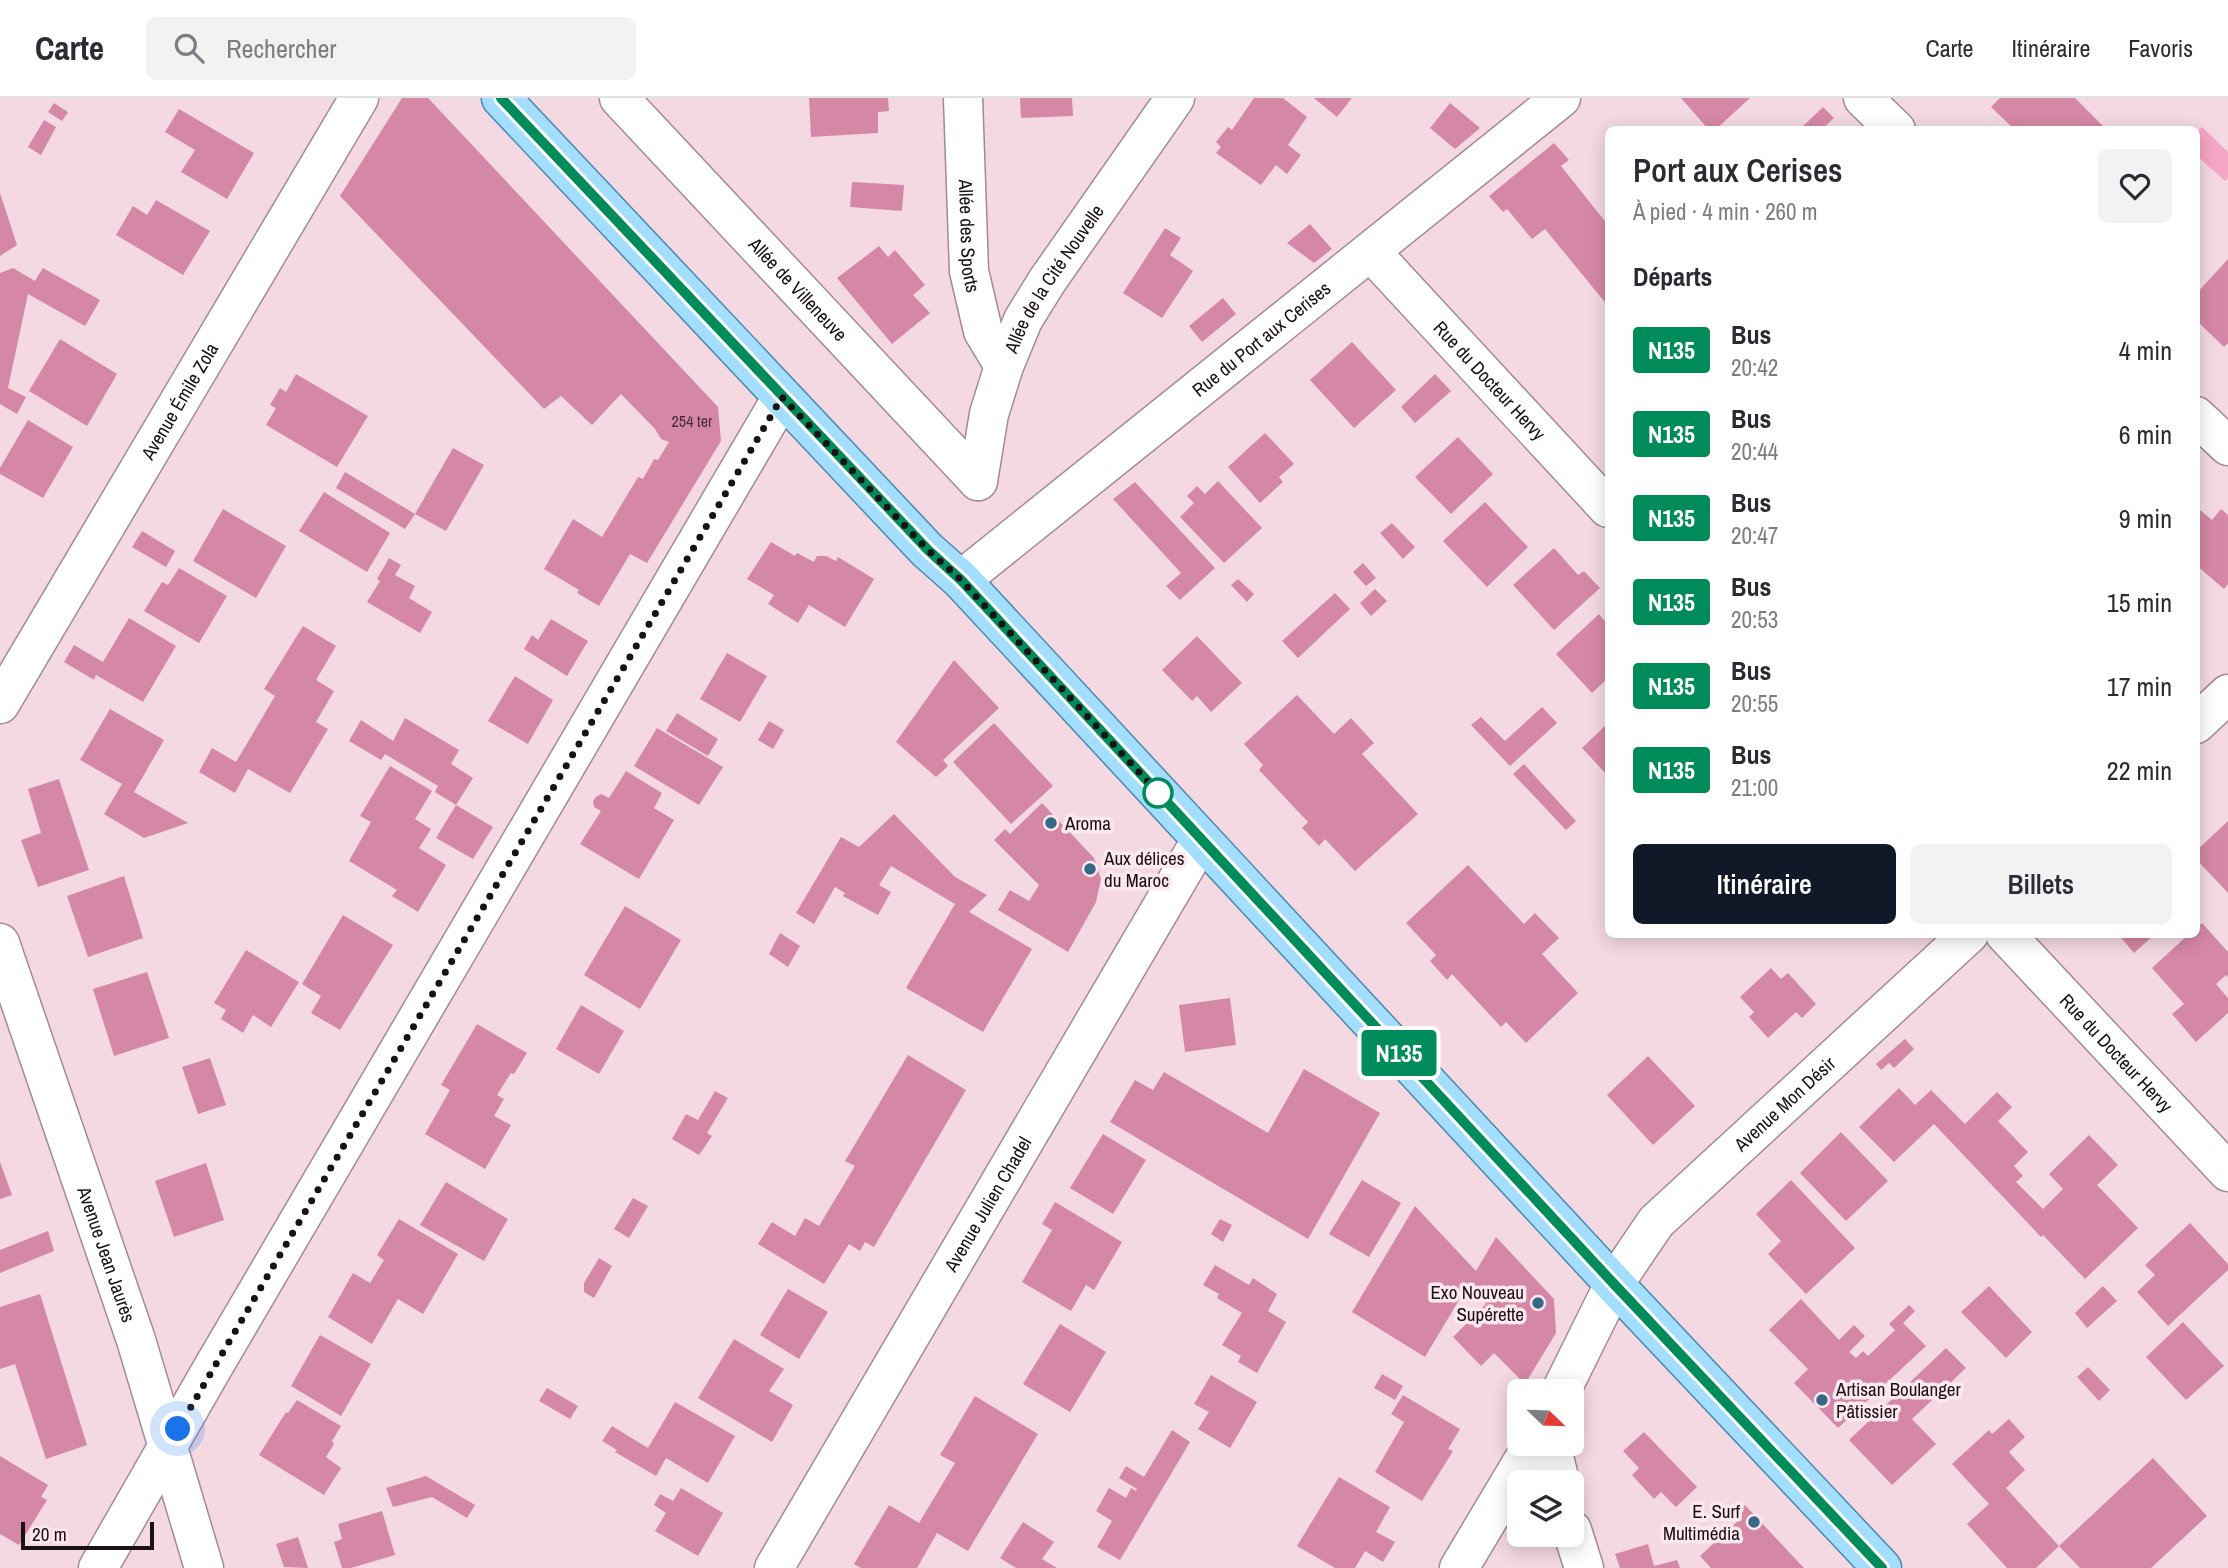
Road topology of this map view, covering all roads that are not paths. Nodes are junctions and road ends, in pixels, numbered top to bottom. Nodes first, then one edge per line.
1 (359, 98) edge
2 (501, 98) edge
3 (619, 98) edge
4 (963, 98) edge
5 (1175, 98) edge
6 (1561, 98) edge
7 (1863, 98) edge
8 (1892, 126) edge
9 (1371, 252) junction
10 (1004, 366) junction
11 (782, 397) junction
12 (2200, 420) edge
13 (2228, 446) edge
14 (978, 481) joint
15 (1605, 505) edge
16 (961, 580) junction
17 (2228, 694) edge
18 (0, 704) edge
19 (2200, 720) edge
20 (1201, 840) junction
21 (1965, 938) edge
22 (2009, 938) edge
23 (0, 943) edge
24 (2228, 1172) edge
25 (1614, 1284) junction
26 (1567, 1379) edge
27 (167, 1449) junction
28 (1526, 1456) edge
29 (1577, 1547) edge
30 (98, 1568) edge
31 (204, 1568) edge
32 (774, 1568) edge
33 (1458, 1568) edge
34 (1584, 1568) edge
35 (1882, 1568) edge

1 - 18 street, Avenue Émile Zola
2 - 11 main road
3 - 14 street, Allée de Villeneuve
4 - 10 street, Allée des Sports
5 - 10 street, Allée de la Cité Nouvelle
6 - 9 street, Rue du Port aux Cerises
7 - 8 street
9 - 15 street, Rue du Docteur Hervy
9 - 16 street, Rue du Port aux Cerises
10 - 14 street, Allée de la Cité Nouvelle
11 - 16 main road
11 - 27 street
12 - 13 street
16 - 20 main road
17 - 19 street
20 - 25 main road
20 - 32 street, Avenue Julien Chadel
21 - 25 street, Avenue Mon Désir
22 - 24 street, Rue du Docteur Hervy
23 - 27 street, Avenue Jean Jaurès
25 - 26 street, Avenue Mon Désir
25 - 35 main road
27 - 30 street
27 - 31 street, Avenue Jean Jaurès
28 - 33 street
29 - 34 street

